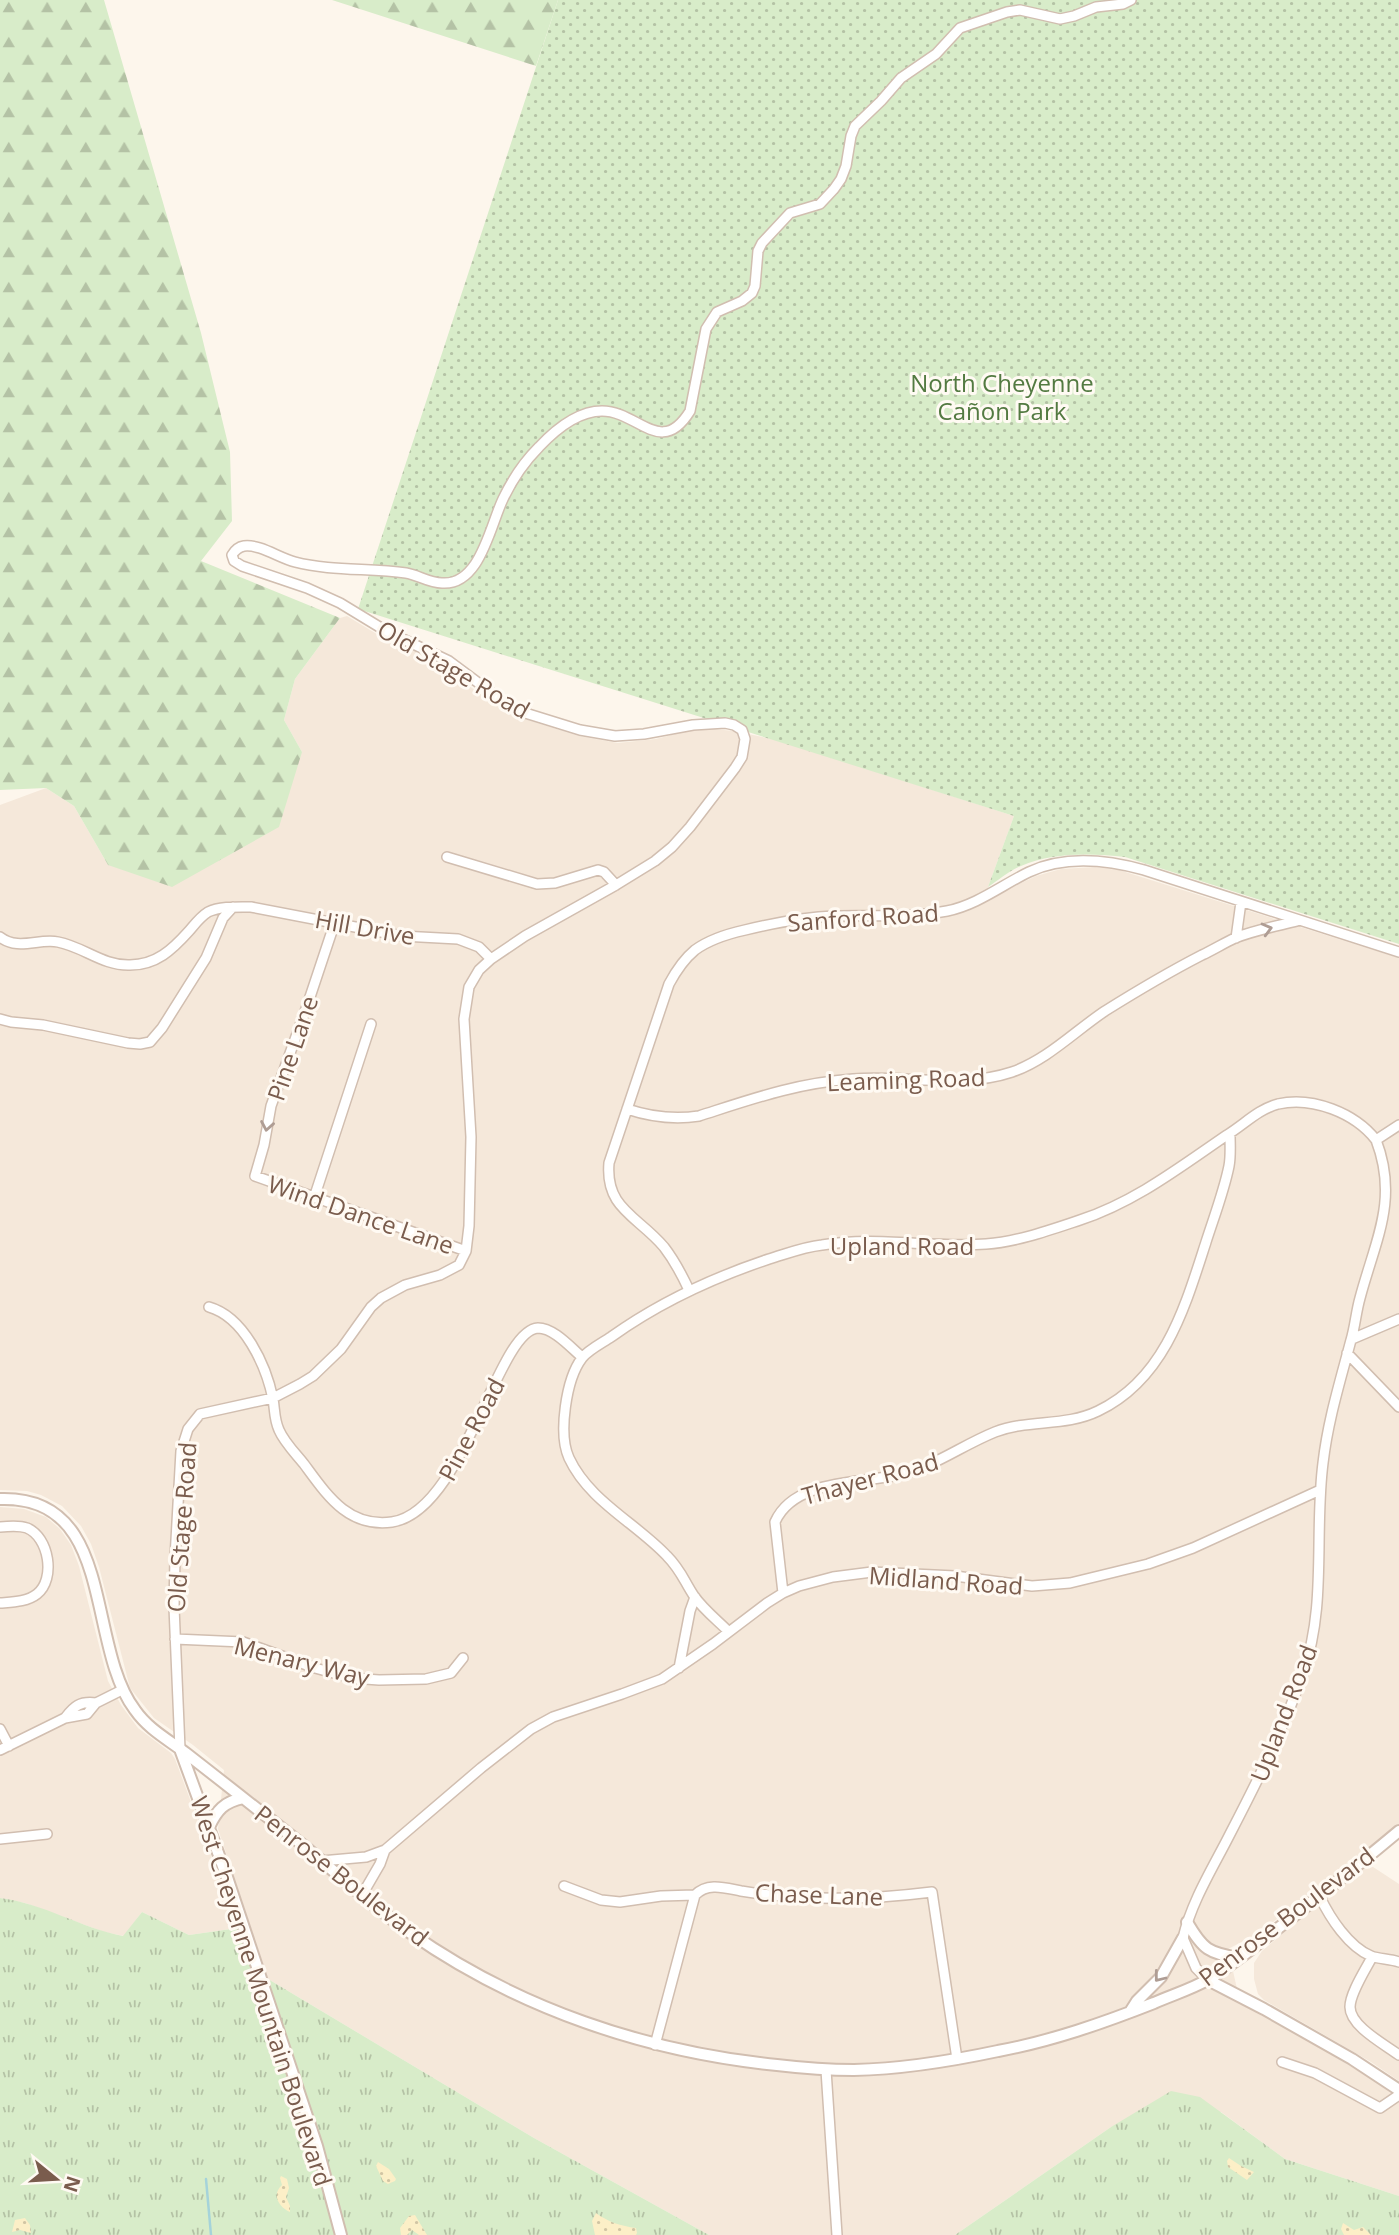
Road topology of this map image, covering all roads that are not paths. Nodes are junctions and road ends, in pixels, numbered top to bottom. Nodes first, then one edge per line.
1 (1130, 0) edge
2 (447, 857) dead end
3 (616, 885) junction
4 (1241, 902) junction
5 (233, 907) junction
6 (1298, 920) junction
7 (335, 922) junction
8 (0, 937) edge
9 (1236, 938) junction
10 (1399, 952) edge
11 (491, 959) junction
12 (0, 1019) edge
13 (371, 1024) dead end
14 (627, 1110) junction
15 (1399, 1125) edge
16 (1230, 1134) junction
17 (1376, 1140) junction
18 (255, 1176) joint
19 (314, 1198) junction
20 (467, 1251) junction
21 (690, 1290) junction
22 (209, 1307) dead end
23 (1399, 1319) edge
24 (1352, 1339) junction
25 (1347, 1353) junction
26 (582, 1357) junction
27 (272, 1398) junction
28 (1399, 1407) edge
29 (1321, 1490) junction
30 (0, 1499) edge
31 (0, 1527) edge
32 (783, 1593) junction
33 (695, 1597) junction
34 (0, 1603) edge
35 (728, 1631) junction
36 (175, 1639) junction
37 (463, 1658) dead end
38 (680, 1668) junction
39 (122, 1690) junction
40 (0, 1729) edge
41 (4, 1748) edge
42 (180, 1749) junction
43 (243, 1798) junction
44 (209, 1827) junction
45 (1399, 1831) edge
46 (47, 1834) dead end
47 (0, 1839) edge
48 (386, 1850) junction
49 (321, 1861) junction
50 (564, 1886) dead end
51 (362, 1895) junction
52 (695, 1895) junction
53 (1320, 1897) junction
54 (1188, 1922) junction
55 (1183, 1938) junction
56 (1372, 1957) junction
57 (1239, 1958) junction
58 (1399, 1962) edge
59 (1208, 1980) junction
60 (1129, 2013) junction
61 (655, 2045) junction
62 (1399, 2055) edge
63 (957, 2059) junction
64 (1282, 2062) dead end
65 (826, 2070) junction
66 (1399, 2090) edge
67 (1399, 2095) edge
68 (341, 2235) edge
69 (837, 2235) edge

1 - 3 street, Old Stage Road
2 - 3 street
3 - 11 street, Old Stage Road
4 - 6 street, Sanford Road
4 - 9 street
4 - 14 street, Sanford Road
5 - 7 street, Hill Drive
5 - 8 street
5 - 12 street
9 -> 6 street, Leaming Road
6 - 10 street, Sanford Road
7 - 11 street, Hill Drive
7 -> 18 street, Pine Lane
9 - 14 street, Leaming Road
11 - 20 street, Old Stage Road
13 - 19 street
14 - 21 street, Sanford Road
15 - 17 street
16 - 17 street, Upland Road
16 - 21 street, Upland Road
16 - 32 street, Thayer Road
17 - 24 street, Upland Road
18 - 19 street, Wind Dance Lane
19 - 20 street, Wind Dance Lane
20 - 27 street, Old Stage Road
21 - 26 street, Upland Road
22 - 27 street, Pine Road
23 - 24 street
24 - 25 street, Upland Road
25 - 28 street
25 - 29 street, Upland Road
26 - 27 street, Pine Road
26 - 33 street
27 - 36 street, Old Stage Road
29 - 32 street, Midland Road
29 - 54 street, Upland Road
30 - 39 street, Penrose Boulevard
31 - 34 street
32 - 35 street, Midland Road
33 - 35 street
33 - 38 street
35 - 38 street, Midland Road
36 - 37 street, Menary Way
36 - 42 street, Old Stage Road
38 - 48 street, Midland Road
39 - 41 street
39 - 42 street, Penrose Boulevard
40 - 41 street
42 - 43 street, Penrose Boulevard
42 - 44 street, West Cheyenne Mountain Boulevard
43 - 44 street
43 - 49 street, Penrose Boulevard
44 - 68 street, West Cheyenne Mountain Boulevard
45 - 53 street, Penrose Boulevard
46 - 47 street
48 - 49 street, Midland Road
48 - 51 street, Midland Road
49 - 51 street, Penrose Boulevard
50 - 52 street
51 - 61 street, Penrose Boulevard
52 - 61 street
52 - 63 street, Chase Lane
53 - 56 street
53 - 57 street, Penrose Boulevard
54 - 55 street, Upland Road
54 - 57 street
55 - 59 street
55 -> 60 street
56 - 58 street
56 - 62 street
57 - 59 street, Penrose Boulevard
59 - 60 street, Penrose Boulevard
59 - 66 street
60 - 63 street, Penrose Boulevard
61 - 65 street, Penrose Boulevard
63 - 65 street, Penrose Boulevard
64 - 67 street
65 - 69 street

